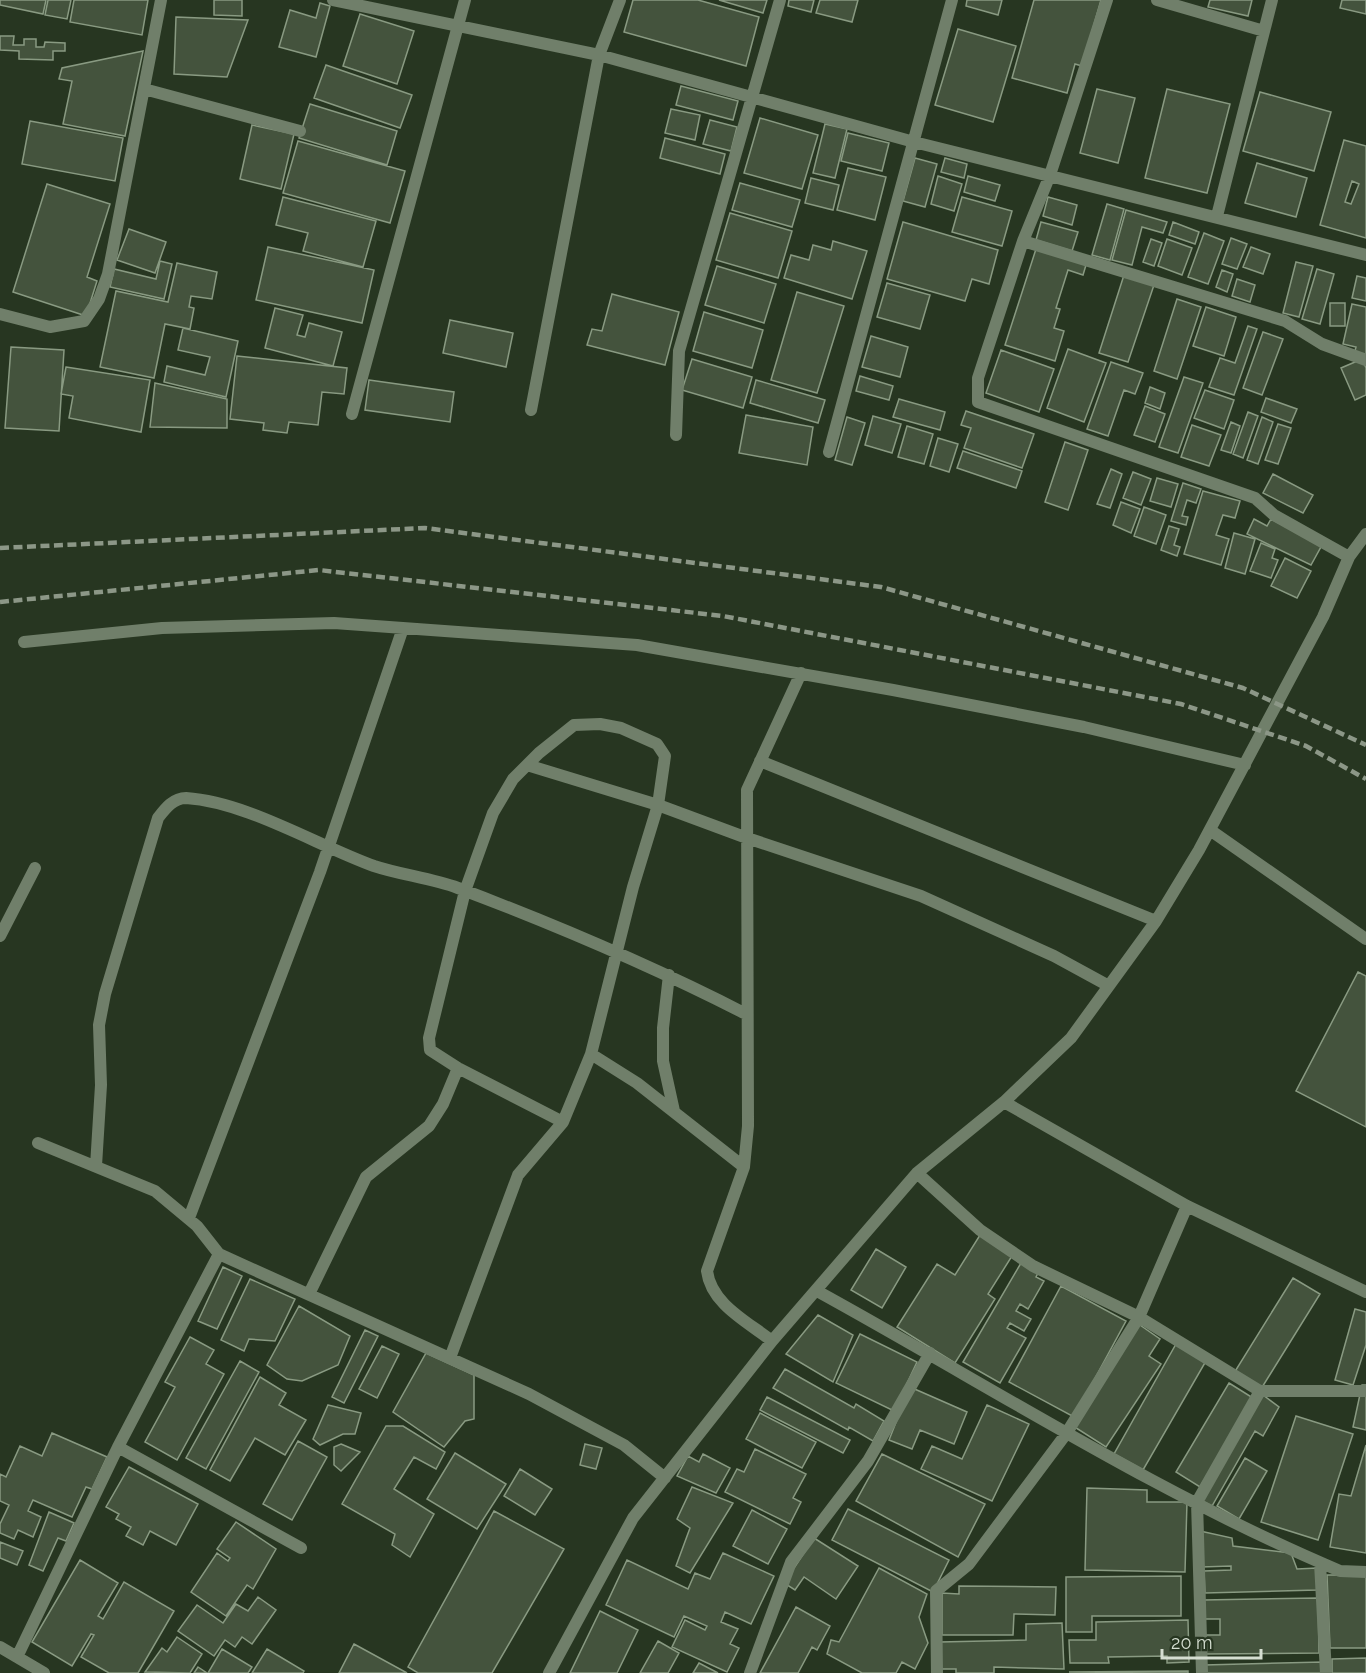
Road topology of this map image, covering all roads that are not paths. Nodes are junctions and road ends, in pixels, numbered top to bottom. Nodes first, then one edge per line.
1 (160, 0) edge
2 (333, 0) edge
3 (465, 0) edge
4 (620, 0) edge
5 (780, 0) edge
6 (952, 0) edge
7 (1107, 0) edge
8 (1157, 0) edge
9 (1272, 0) edge
10 (458, 27) junction
11 (1264, 31) junction
12 (599, 55) junction
13 (144, 88) junction
14 (750, 97) junction
15 (300, 131) dead end
16 (914, 142) junction
17 (1050, 175) junction
18 (1217, 216) junction
19 (1023, 242) junction
20 (1366, 255) edge
21 (0, 314) edge
22 (1366, 360) edge
23 (531, 410) dead end
24 (352, 414) dead end
25 (676, 435) dead end
26 (829, 452) dead end
27 (1366, 534) edge
28 (1349, 557) junction
29 (403, 628) junction
30 (24, 642) dead end
31 (801, 673) junction
32 (760, 761) junction
33 (527, 765) junction
34 (1245, 765) junction
35 (658, 805) junction
36 (1210, 830) junction
37 (747, 838) junction
38 (328, 848) junction
39 (35, 868) dead end
40 (465, 891) junction
41 (1156, 921) junction
42 (0, 936) edge
43 (1366, 939) edge
44 (617, 951) junction
45 (669, 975) junction
46 (1109, 986) junction
47 (746, 1014) junction
48 (591, 1054) junction
49 (458, 1068) junction
50 (1004, 1102) junction
51 (674, 1112) junction
52 (563, 1122) junction
53 (38, 1143) dead end
54 (96, 1166) junction
55 (744, 1167) junction
56 (917, 1173) junction
57 (1187, 1206) junction
58 (189, 1218) junction
59 (219, 1254) junction
60 (817, 1291) junction
61 (1366, 1292) edge
62 (309, 1294) junction
63 (1139, 1317) junction
64 (772, 1341) junction
65 (930, 1353) junction
66 (450, 1358) junction
67 (1260, 1391) junction
68 (1366, 1391) edge
69 (1066, 1434) junction
70 (118, 1447) junction
71 (665, 1478) junction
72 (1197, 1503) junction
73 (301, 1548) dead end
74 (1320, 1563) junction
75 (1366, 1572) edge
76 (0, 1647) edge
77 (17, 1656) junction
78 (44, 1673) edge
79 (549, 1673) edge
80 (750, 1673) edge
81 (937, 1673) edge
82 (1202, 1673) edge
83 (1326, 1673) edge

1 - 13 street
2 - 10 street
3 - 10 street
4 - 12 street
5 - 14 street
6 - 16 street
7 - 17 street
8 - 11 street
9 - 11 street
10 - 12 street
10 - 24 street
11 - 18 street
12 - 14 street
12 - 23 street
13 - 15 street
13 - 21 street
14 - 16 street
14 - 25 street
16 - 17 street
16 - 26 street
17 - 18 street
17 - 19 street
18 - 20 street
19 - 22 street
19 - 28 street
27 - 28 street
28 - 34 street
29 - 30 street
29 - 31 street
29 - 38 street
31 - 32 street
31 - 34 street
32 - 37 street
32 - 41 street
33 - 35 street
33 - 35 street
33 - 40 street
34 - 36 street
35 - 37 street
35 - 44 street
36 - 41 street
36 - 43 street
37 - 46 street
37 - 47 street
38 - 40 street
38 - 54 street
38 - 58 street
39 - 42 street
40 - 44 street
40 - 49 street
41 - 46 street
44 - 45 street
44 - 48 street
45 - 47 street
45 - 51 street
46 - 50 street
47 - 55 street
48 - 51 street
48 - 52 street
49 - 52 street
49 - 62 street
50 - 56 street
50 - 57 street
51 - 55 street
52 - 66 street
53 - 54 street
54 - 58 street
55 - 64 street
56 - 60 street
56 - 63 street
57 - 61 street
57 - 63 street
58 - 59 street
59 - 62 street
59 - 70 street
60 - 64 street
60 - 65 street
62 - 66 street
63 - 67 street
63 - 69 street
64 - 71 street
65 - 69 street
65 - 80 street
66 - 71 street
67 - 68 street
67 - 72 street
69 - 72 street
69 - 81 street
70 - 73 street
70 - 77 street
71 - 79 street
72 - 74 street
72 - 82 street
74 - 75 street
74 - 83 street
76 - 77 street
77 - 78 street

